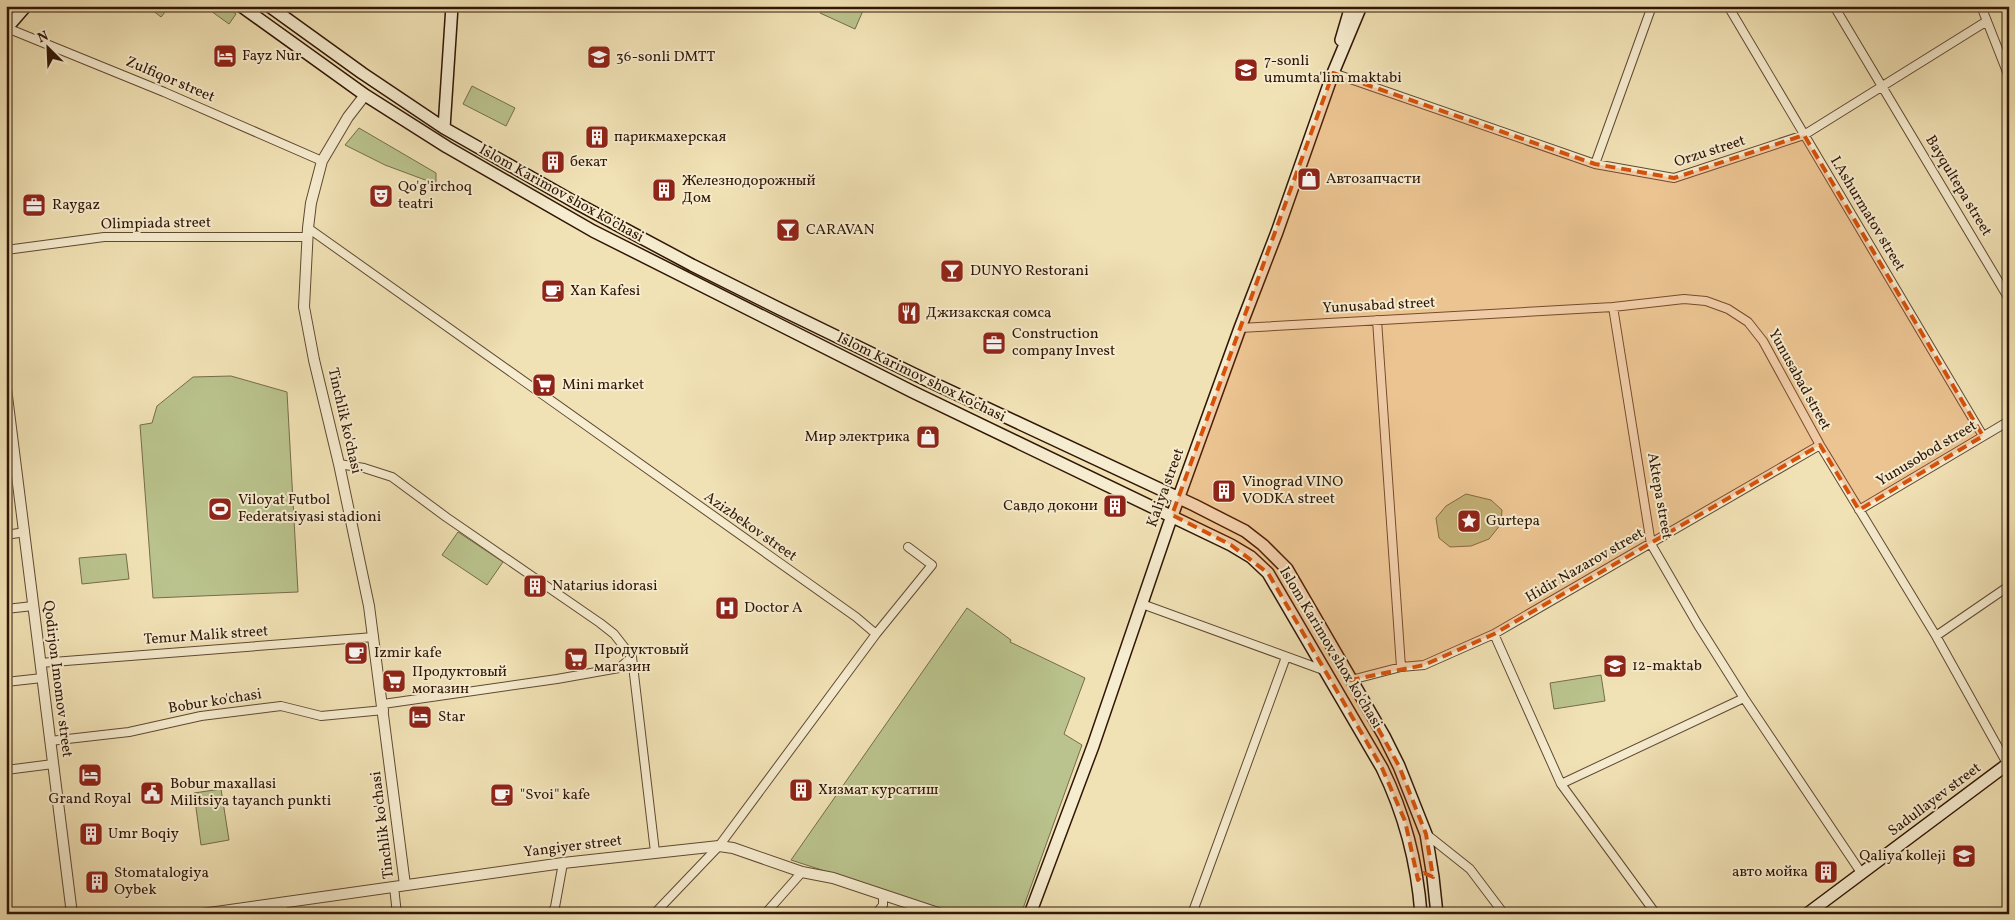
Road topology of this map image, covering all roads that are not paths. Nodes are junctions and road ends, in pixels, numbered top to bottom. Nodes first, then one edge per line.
1 (10, 6) edge
2 (26, 6) edge
3 (241, 6) edge
4 (269, 6) edge
5 (452, 6) edge
6 (1351, 6) edge
7 (1361, 6) edge
8 (1652, 6) edge
9 (1728, 6) edge
10 (1834, 6) edge
11 (1981, 6) edge
12 (6, 10) edge
13 (1987, 20) junction
14 (6, 28) edge
15 (1333, 73) junction
16 (2009, 77) edge
17 (1883, 86) junction
18 (365, 95) junction
19 (444, 128) junction
20 (1804, 135) junction
21 (322, 160) junction
22 (1595, 164) junction
23 (307, 232) junction
24 (6, 250) edge
25 (735, 287) junction
26 (727, 298) junction
27 (2009, 299) edge
28 (1613, 306) junction
29 (1377, 320) junction
30 (1240, 328) junction
31 (6, 388) edge
32 (2009, 421) edge
33 (1983, 436) junction
34 (1820, 445) junction
35 (11, 462) edge
36 (339, 464) junction
37 (1179, 499) junction
38 (1859, 510) junction
39 (1172, 515) junction
40 (24, 532) junction
41 (6, 535) edge
42 (1651, 544) junction
43 (908, 547) dead end
44 (2009, 586) edge
45 (1142, 604) junction
46 (33, 606) junction
47 (6, 609) edge
48 (876, 634) junction
49 (1494, 634) junction
50 (1936, 636) junction
51 (374, 637) junction
52 (632, 657) junction
53 (1286, 657) junction
54 (40, 662) junction
55 (1401, 668) junction
56 (1327, 672) junction
57 (42, 678) junction
58 (1351, 680) junction
59 (6, 682) edge
60 (1744, 698) junction
61 (383, 707) junction
62 (50, 741) junction
63 (53, 764) junction
64 (2008, 765) edge
65 (6, 770) edge
66 (1560, 784) junction
67 (1426, 834) junction
68 (719, 846) junction
69 (655, 852) junction
70 (563, 863) junction
71 (802, 872) junction
72 (1862, 874) junction
73 (1433, 877) junction
74 (1418, 880) junction
75 (405, 885) junction
76 (394, 887) junction
77 (883, 894) junction
78 (282, 902) junction
79 (72, 914) edge
80 (202, 914) edge
81 (283, 914) edge
82 (397, 914) edge
83 (551, 914) edge
84 (654, 914) edge
85 (765, 914) edge
86 (876, 914) edge
87 (940, 914) edge
88 (1030, 914) edge
89 (1192, 914) edge
90 (1422, 914) edge
91 (1437, 914) edge
92 (1504, 914) edge
93 (1656, 914) edge
94 (1807, 914) edge

1 - 12 main road
2 - 14 main road
3 - 18 main road, Islom Karimov shox ko'chasi
4 - 19 main road, Islom Karimov shox ko'chasi
5 - 19 main road
6 - 15 main road, Kaliya street
7 - 15 main road, Kaliya street
8 - 22 street
9 - 20 street, I.Ashurmatov street
10 - 17 street, Bayqultepa street
11 - 13 street
13 - 16 street
13 - 17 street, Orzu street
14 - 21 street, Zulfiqor street
15 - 22 street, Orzu street
15 - 30 main road, Kaliya street
17 - 20 street, Orzu street
17 - 27 street, Bayqultepa street
18 - 21 street, Tinchlik ko'chasi
18 - 26 main road, Islom Karimov shox ko'chasi
19 - 25 main road, Islom Karimov shox ko'chasi
20 - 22 street, Orzu street
20 - 33 street, I.Ashurmatov street
21 - 23 street, Tinchlik ko'chasi
23 - 24 street, Olimpiada street
23 - 36 street, Tinchlik ko'chasi
23 - 48 street, Azizbekov street
25 - 26 main road
25 - 37 main road, Islom Karimov shox ko'chasi
26 - 39 main road, Islom Karimov shox ko'chasi
28 - 29 street, Yunusabad street
28 - 34 street, Yunusabad street
28 - 42 street, Aktepa street
29 - 30 street, Yunusabad street
29 - 55 street
30 - 37 main road, Kaliya street
31 - 35 street, Qodirjon Imomov street
32 - 33 street, Yunusobod street
33 - 38 street, Yunusobod street
34 - 38 street, Yunusabad street
34 - 42 street, Hidir Nazarov street
35 - 40 street, Qodirjon Imomov street
36 - 51 street, Tinchlik ko'chasi
36 - 52 street
37 - 39 main road, Kaliya street
37 - 58 main road, Islom Karimov shox ko'chasi
38 - 50 street, Yunusabad street
39 - 45 main road, Kaliya street
39 - 56 main road, Islom Karimov shox ko'chasi
40 - 41 street
40 - 46 street, Qodirjon Imomov street
42 - 49 street, Hidir Nazarov street
42 - 60 street, Aktepa street
43 - 48 street
44 - 50 street
45 - 53 street
45 - 88 main road, Kaliya street
46 - 47 street
46 - 54 street, Qodirjon Imomov street
48 - 68 street
49 - 55 street, Hidir Nazarov street
49 - 66 street
50 - 64 street, Yunusabad street
51 - 54 street, Temur Malik street
51 - 61 street, Tinchlik ko'chasi
52 - 61 street
52 - 69 street
53 - 56 street
53 - 89 street
54 - 57 street, Qodirjon Imomov street
55 - 58 street, Hidir Nazarov street
56 - 74 main road, Islom Karimov shox ko'chasi
57 - 59 street
57 - 62 street, Qodirjon Imomov street
58 - 67 main road, Islom Karimov shox ko'chasi
60 - 66 street
60 - 72 street, Aktepa street
61 - 62 street, Bobur ko'chasi
61 - 75 street, Tinchlik ko'chasi
62 - 63 street, Qodirjon Imomov street
63 - 65 street
63 - 79 street, Qodirjon Imomov street
64 - 72 main road, Sadullayev street
66 - 93 street
67 - 73 main road, Islom Karimov shox ko'chasi
67 - 92 street
68 - 69 street, Yangiyer street
68 - 71 street, Yangiyer street
68 - 84 street
69 - 70 street, Yangiyer street
70 - 75 street, Yangiyer street
70 - 83 street
71 - 77 street, Yangiyer street
71 - 85 street
72 - 94 main road, Sadullayev street
73 - 74 main road
73 - 91 main road, Islom Karimov shox ko'chasi
74 - 90 main road, Islom Karimov shox ko'chasi
75 - 76 street, Yangiyer street
76 - 78 street, Yangiyer street
76 - 82 street
77 - 86 street
77 - 87 street, Yangiyer street
78 - 80 street, Yangiyer street
78 - 81 street

